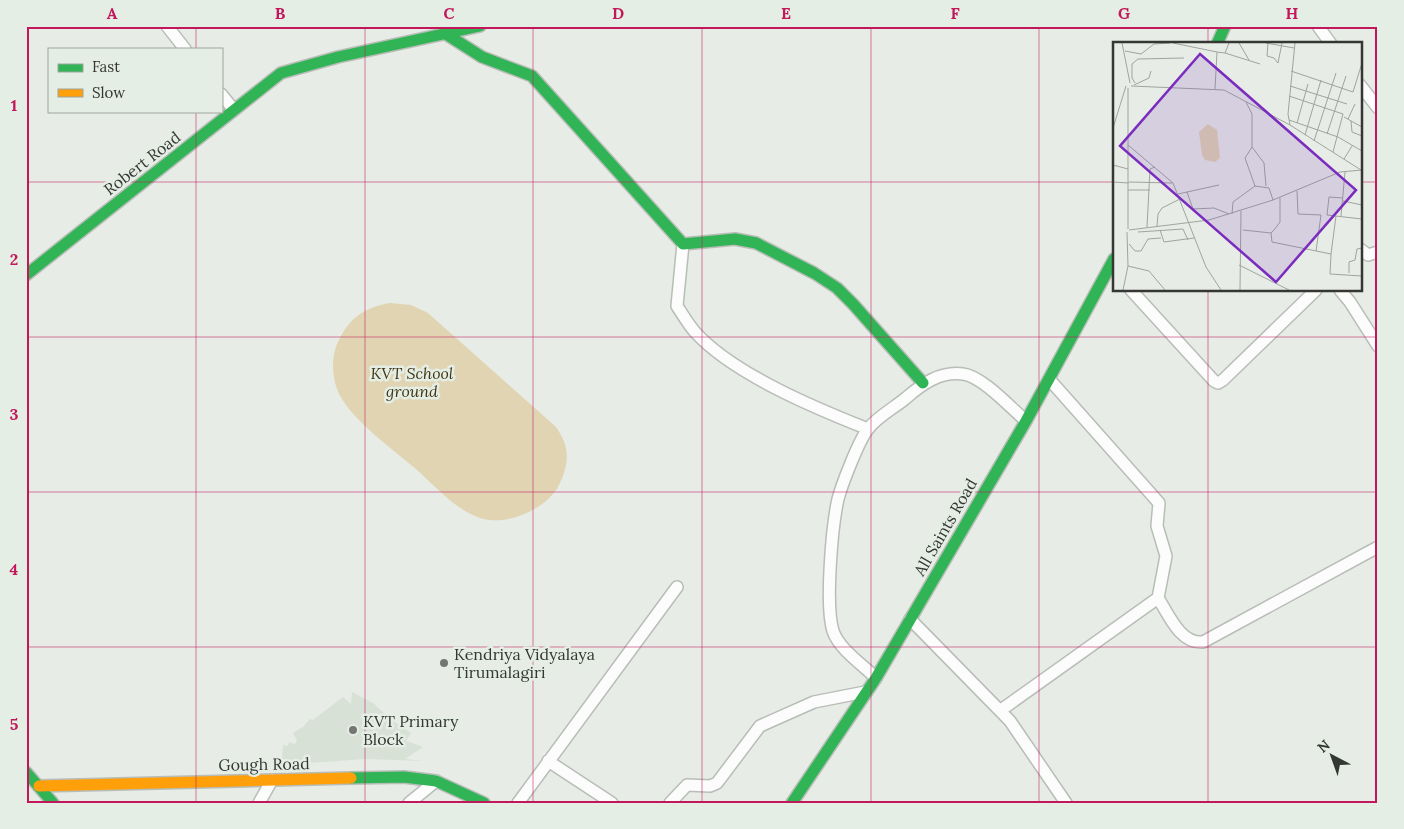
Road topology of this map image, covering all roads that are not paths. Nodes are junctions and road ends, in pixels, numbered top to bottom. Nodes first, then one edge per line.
1 (168, 26) edge
2 (480, 26) edge
3 (1225, 26) edge
4 (1318, 26) edge
5 (446, 34) junction
6 (1218, 42) edge
7 (1329, 42) edge
8 (184, 48) edge
9 (1362, 88) edge
10 (222, 95) edge
11 (1370, 98) junction
12 (1362, 104) edge
13 (1378, 108) edge
14 (234, 110) junction
15 (683, 244) junction
16 (1362, 250) edge
17 (1378, 252) edge
18 (1111, 273) edge
19 (26, 275) edge
20 (1132, 291) edge
21 (1315, 291) edge
22 (1341, 291) edge
23 (1378, 346) edge
24 (1049, 379) junction
25 (923, 383) junction
26 (1026, 421) junction
27 (868, 429) junction
28 (1378, 546) edge
29 (677, 587) dead end
30 (1158, 598) junction
31 (910, 618) junction
32 (876, 678) junction
33 (865, 692) junction
34 (1001, 710) junction
35 (548, 761) junction
36 (26, 772) edge
37 (272, 780) junction
38 (436, 781) junction
39 (39, 786) junction
40 (54, 803) edge
41 (259, 803) edge
42 (409, 803) edge
43 (484, 803) edge
44 (518, 803) edge
45 (612, 803) edge
46 (670, 803) edge
47 (792, 803) edge
48 (1066, 803) edge

1 - 8 street
2 - 5 street, Robert Road
3 - 6 street
4 - 7 street
5 - 14 street, Robert Road
5 - 15 street
9 - 11 street
10 - 14 street
11 - 12 street
11 - 13 street
14 - 19 street, Robert Road
15 - 25 street
15 - 27 street
16 - 17 street
18 - 24 street, All Saints Road
20 - 21 street
22 - 23 street
24 - 26 street, All Saints Road
24 - 30 street
25 - 26 street
25 - 27 street
26 - 31 street, All Saints Road
27 - 32 street
28 - 30 street
29 - 35 street
30 - 34 street
31 - 32 street, All Saints Road
31 - 34 street
32 - 33 street, All Saints Road
33 - 46 street
33 - 47 street, All Saints Road
34 - 48 street
35 - 44 street
35 - 45 street
36 - 39 street
37 - 38 street, Gough Road
37 - 39 street, Gough Road
37 - 41 street
38 - 42 street
38 - 43 street, Gough Road
39 - 40 street

